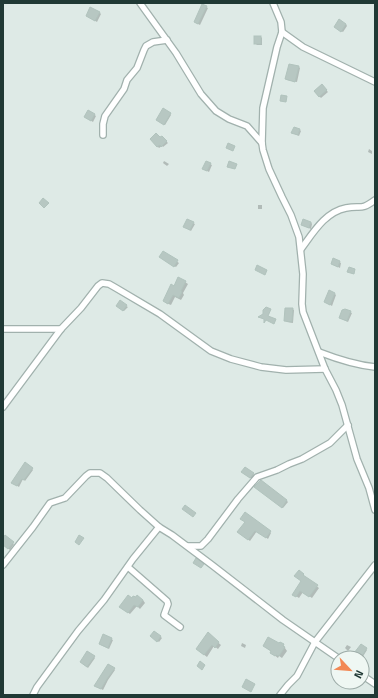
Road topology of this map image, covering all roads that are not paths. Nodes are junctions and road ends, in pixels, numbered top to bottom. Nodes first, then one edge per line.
1 (140, 3) edge
2 (273, 3) edge
3 (282, 32) junction
4 (168, 40) junction
5 (375, 82) edge
6 (103, 135) dead end
7 (262, 144) junction
8 (375, 200) edge
9 (301, 249) junction
10 (3, 329) edge
11 (61, 329) junction
12 (319, 352) junction
13 (375, 367) edge
14 (325, 369) junction
15 (3, 407) edge
16 (348, 425) junction
17 (375, 510) edge
18 (159, 527) junction
19 (187, 546) junction
20 (3, 565) edge
21 (375, 565) edge
22 (128, 567) junction
23 (180, 627) dead end
24 (315, 642) junction
25 (330, 652) edge
26 (33, 695) edge
27 (280, 695) edge

1 - 4 street
2 - 3 street
3 - 5 street
3 - 7 street
4 - 6 street
4 - 7 street
7 - 9 street
8 - 9 street
9 - 12 street
10 - 11 street
11 - 14 street
11 - 15 street
12 - 13 street
12 - 14 street
14 - 16 street
16 - 17 street
16 - 19 street
18 - 19 street
18 - 20 street
18 - 22 street
19 - 24 street
21 - 24 street
22 - 23 street
22 - 26 street
24 - 25 street
24 - 27 street

